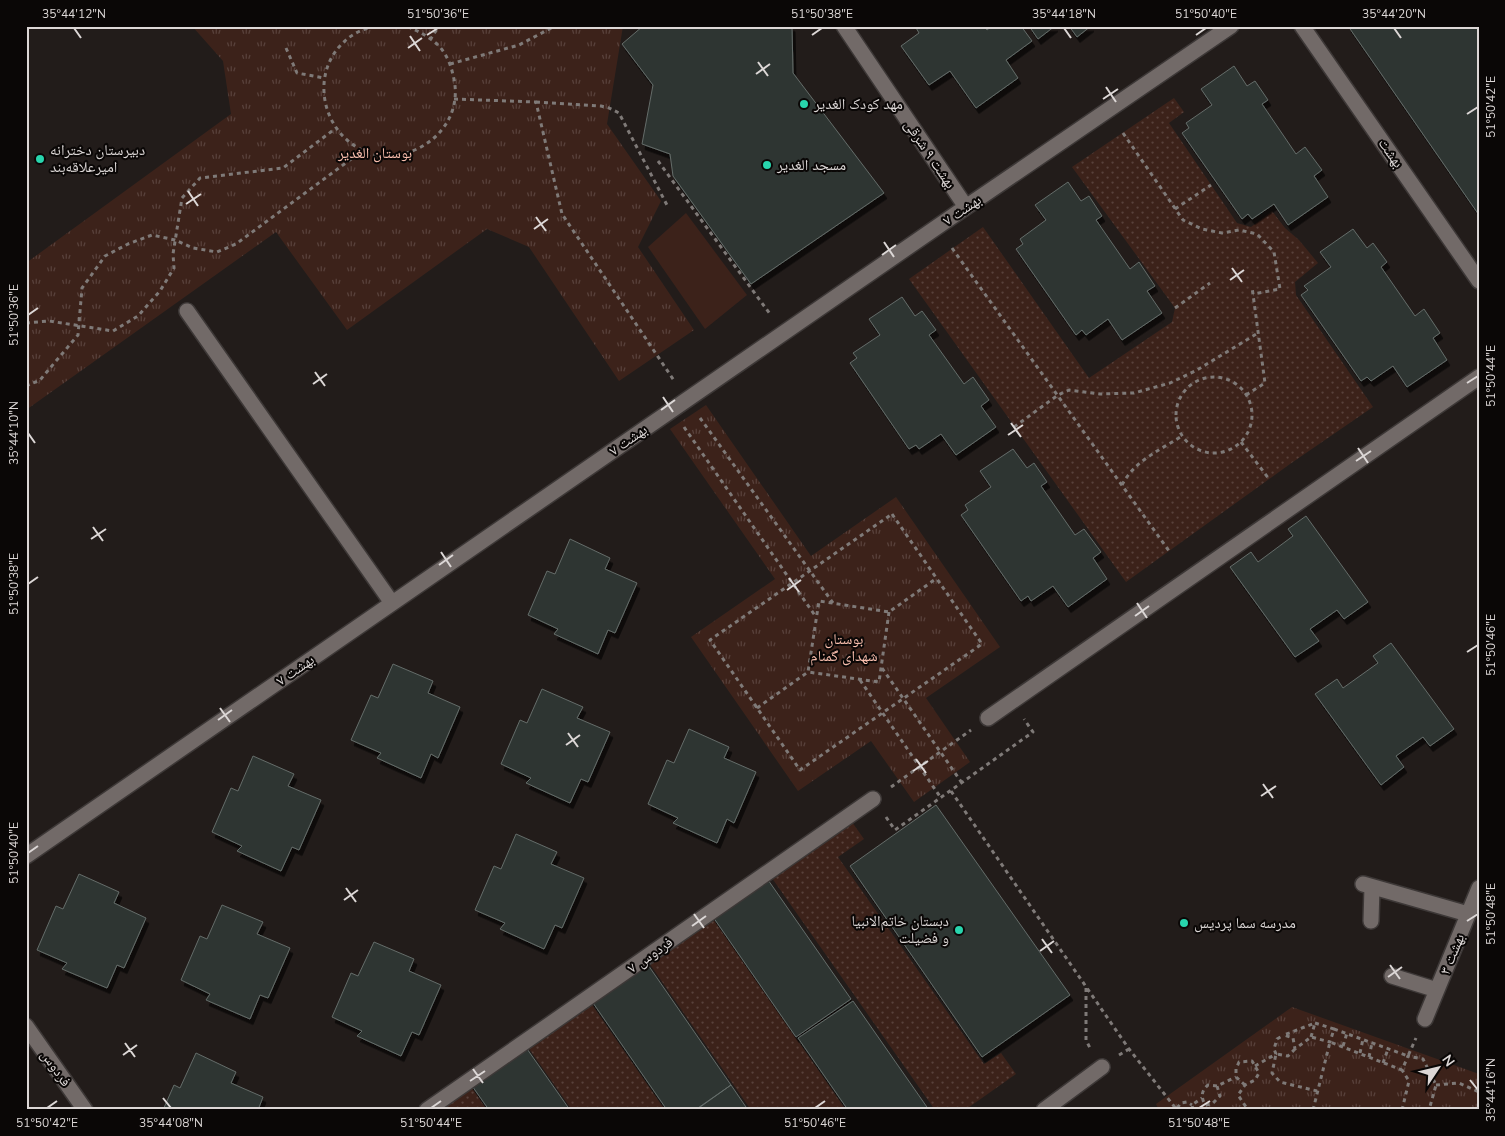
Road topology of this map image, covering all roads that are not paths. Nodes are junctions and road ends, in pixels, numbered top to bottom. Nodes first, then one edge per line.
1 (844, 26) edge
2 (1231, 26) edge
3 (1302, 26) edge
4 (966, 207) junction
5 (1479, 280) edge
6 (187, 311) dead end
7 (1479, 377) edge
8 (392, 603) junction
9 (988, 718) road end
10 (873, 799) road end
11 (26, 856) edge
12 (1479, 888) edge
13 (1468, 914) junction
14 (1371, 921) dead end
15 (1392, 976) dead end
16 (1437, 990) junction
17 (1425, 1019) dead end
18 (26, 1026) edge
19 (1102, 1067) road end
20 (85, 1110) edge
21 (427, 1110) edge
22 (1044, 1110) edge

1 - 4 street, بهشت ۹ شرقی
2 - 4 street, بهشت ۷
3 - 5 street, بهشت
4 - 8 street, بهشت ۷
6 - 8 street
7 - 9 street
8 - 11 street, بهشت ۷
10 - 21 street, فردوس ۷
12 - 13 street, بهشت ۳
13 - 14 street
13 - 16 street, بهشت ۳
15 - 16 street
16 - 17 street, بهشت ۳
18 - 20 street, فردوس
19 - 22 street

